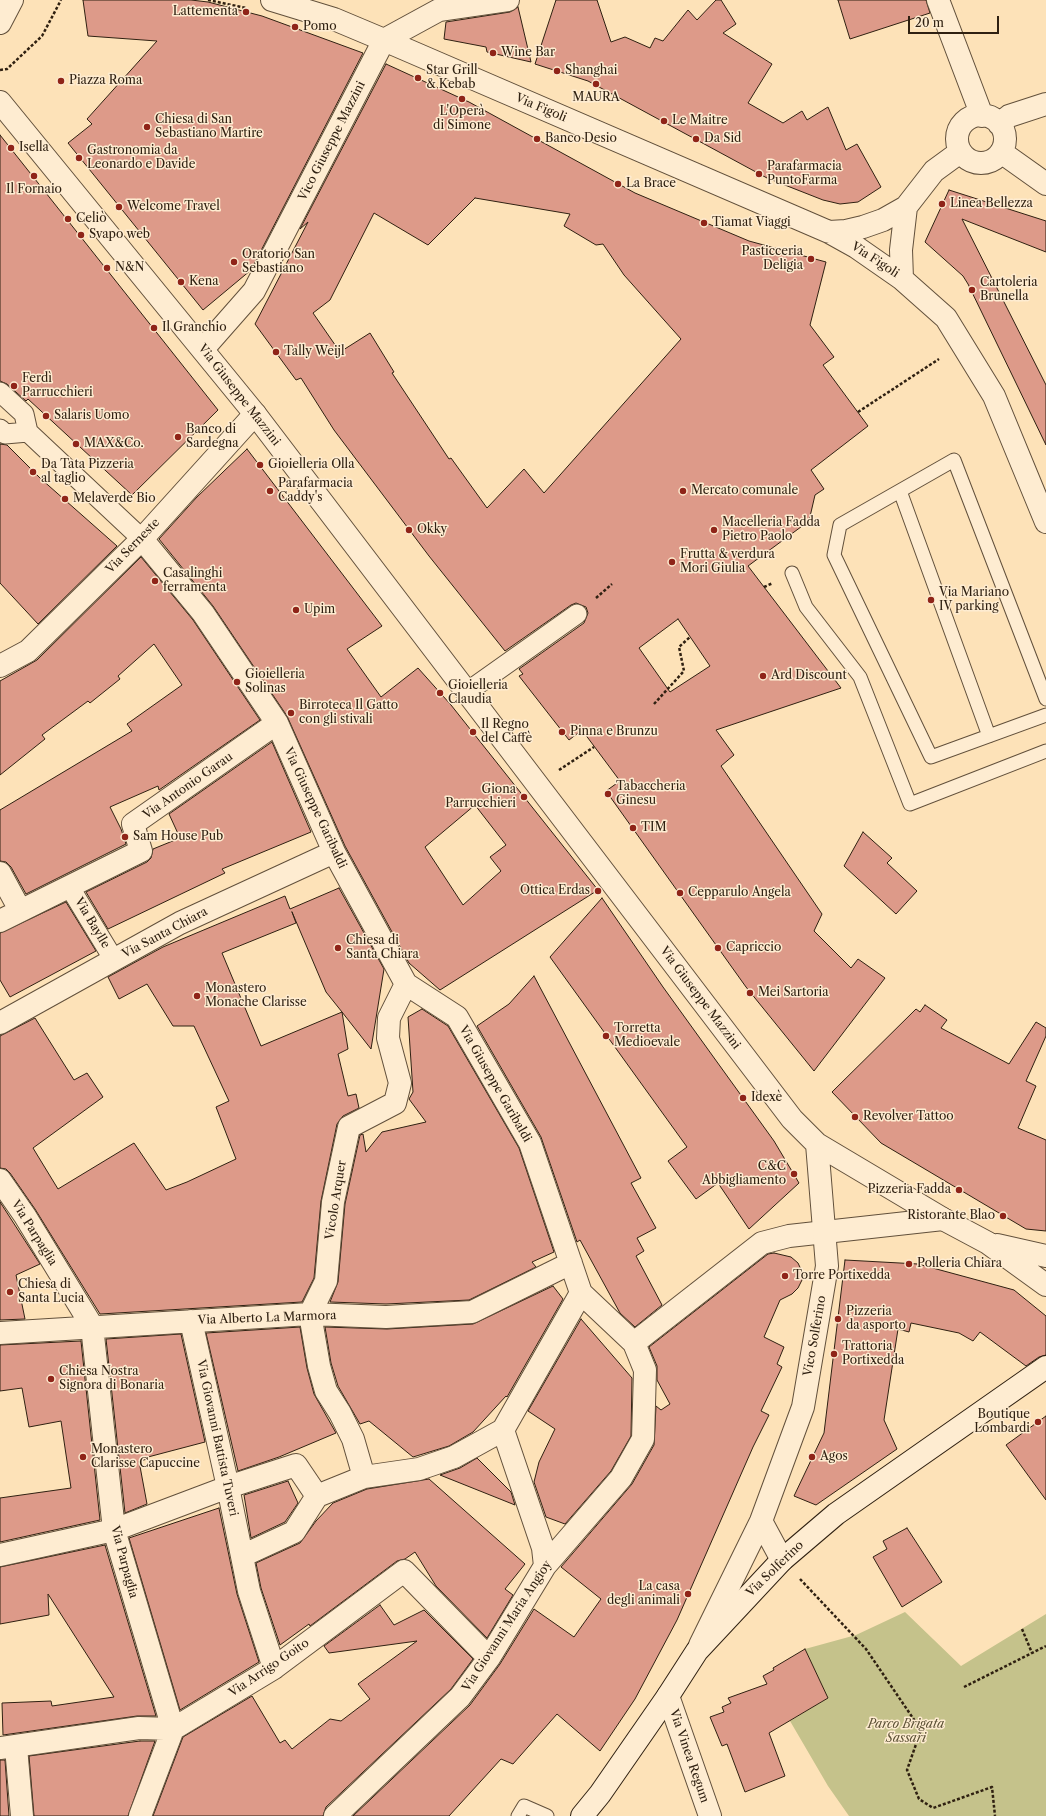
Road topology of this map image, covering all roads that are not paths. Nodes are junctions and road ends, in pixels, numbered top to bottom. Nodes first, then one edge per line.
1 (12, 0) edge
2 (278, 0) edge
3 (508, 0) edge
4 (938, 0) edge
5 (0, 23) edge
6 (384, 40) junction
7 (1, 102) edge
8 (1046, 104) edge
9 (990, 120) junction
10 (960, 152) junction
11 (1001, 152) junction
12 (1046, 184) edge
13 (906, 207) junction
14 (829, 232) junction
15 (902, 279) junction
16 (203, 348) junction
17 (0, 392) edge
18 (255, 414) junction
19 (0, 429) edge
20 (28, 432) junction
21 (900, 491) junction
22 (1046, 522) edge
23 (142, 539) junction
24 (792, 573) dead end
25 (577, 614) dead end
26 (0, 666) edge
27 (467, 692) junction
28 (1046, 699) edge
29 (1046, 715) edge
30 (277, 723) junction
31 (989, 736) junction
32 (1046, 751) edge
33 (334, 852) junction
34 (0, 873) edge
35 (69, 886) junction
36 (20, 910) junction
37 (0, 921) edge
38 (114, 960) junction
39 (406, 984) junction
40 (0, 1023) edge
41 (818, 1144) junction
42 (0, 1180) edge
43 (943, 1219) junction
44 (826, 1234) junction
45 (988, 1243) junction
46 (1046, 1256) edge
47 (571, 1263) junction
48 (1046, 1285) edge
49 (581, 1294) junction
50 (310, 1314) junction
51 (191, 1321) junction
52 (92, 1326) junction
53 (0, 1333) edge
54 (634, 1343) junction
55 (1046, 1368) edge
56 (503, 1430) junction
57 (364, 1477) junction
58 (228, 1487) junction
59 (317, 1496) junction
60 (761, 1521) junction
61 (114, 1530) junction
62 (0, 1555) edge
63 (242, 1556) junction
64 (782, 1560) junction
65 (545, 1566) junction
66 (697, 1651) junction
67 (489, 1658) junction
68 (274, 1668) junction
69 (668, 1696) junction
70 (173, 1729) junction
71 (8, 1748) edge
72 (22, 1816) edge
73 (140, 1816) edge
74 (335, 1816) edge
75 (518, 1816) edge
76 (547, 1816) edge
77 (582, 1816) edge
78 (710, 1816) edge

1 - 5 street
2 - 6 street, Via Figoli
3 - 6 street
4 - 9 street
6 - 14 street, Via Figoli
6 - 16 street, Vico Giuseppe Mazzini
7 - 16 street, Via Giuseppe Mazzini
8 - 9 street
9 - 10 street
9 - 11 street
10 - 11 street
10 - 13 street, Via Figoli
11 - 12 street
13 - 14 street, Via Figoli
13 - 15 street, Via Figoli
14 - 15 street, Via Figoli
15 - 22 street
16 - 18 street, Via Giuseppe Mazzini
17 - 20 street
18 - 23 street, Via Serneste
18 - 27 street, Via Giuseppe Mazzini
19 - 20 street
20 - 23 street, Via Giuseppe Garibaldi
21 - 28 lane
21 - 31 lane
21 - 31 lane
23 - 26 street, Via Serneste
23 - 30 street, Via Giuseppe Garibaldi
24 - 32 lane
25 - 27 street
27 - 41 street, Via Giuseppe Mazzini
29 - 31 lane
30 - 33 street, Via Giuseppe Garibaldi
30 - 35 street, Via Antonio Garau
33 - 38 street, Via Santa Chiara
33 - 39 street, Via Giuseppe Garibaldi
34 - 36 street
35 - 36 street, Via Antonio Garau
35 - 38 street, Via Baylle
36 - 37 street, Via Antonio Garau
38 - 40 street, Via Santa Chiara
39 - 47 street, Via Giuseppe Garibaldi
39 - 50 street, Vicolo Arquer
41 - 43 street, Via Giuseppe Mazzini
41 - 44 street, Vico Solferino
42 - 52 street, Via Parpaglia
43 - 44 street
43 - 45 street, Via Giuseppe Mazzini
44 - 54 street
44 - 60 street, Vico Solferino
45 - 46 street, Via Giuseppe Mazzini
45 - 48 street, Via Giuseppe Mazzini
47 - 49 street, Via Giuseppe Garibaldi
47 - 50 street, Via Alberto La Marmora
49 - 54 street, Via Giuseppe Garibaldi
49 - 56 street
50 - 51 street, Via Alberto La Marmora
50 - 57 street
51 - 52 street, Via Alberto La Marmora
51 - 58 street, Via Giovanni Battista Tuveri
52 - 53 street, Via Alberto La Marmora
52 - 61 street, Via Parpaglia
54 - 65 street, Via Giovanni Maria Angioy
55 - 64 street, Via Solferino
56 - 57 street
56 - 65 street
57 - 59 street
58 - 59 street
58 - 61 street
58 - 63 street, Via Giovanni Battista Tuveri
59 - 63 street
60 - 64 street
60 - 66 street, Vico Solferino
61 - 62 street
61 - 70 street, Via Parpaglia
63 - 68 street, Via Giovanni Battista Tuveri
64 - 66 street, Via Solferino
65 - 67 street, Via Giovanni Maria Angioy
66 - 69 street, Via Solferino
67 - 68 street, Via Arrigo Goito
67 - 74 street, Via Giovanni Maria Angioy
68 - 70 street, Via Arrigo Goito
69 - 77 street, Via Solferino
69 - 78 street, Via Vinea Regum
70 - 71 street
70 - 73 street
71 - 72 street
75 - 76 lane

